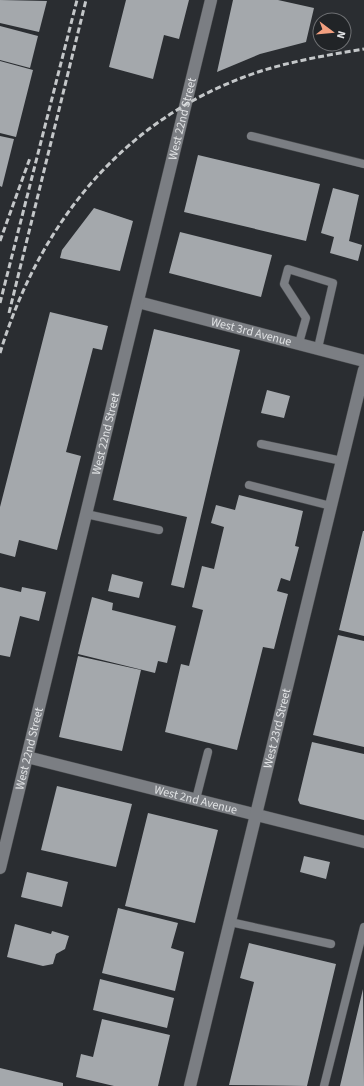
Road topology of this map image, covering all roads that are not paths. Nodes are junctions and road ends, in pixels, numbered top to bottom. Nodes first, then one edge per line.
1 (211, 0) edge
2 (251, 136) dead end
3 (364, 164) edge
4 (138, 302) junction
5 (299, 343) junction
6 (318, 348) junction
7 (364, 361) edge
8 (364, 370) edge
9 (261, 444) dead end
10 (342, 461) junction
11 (249, 485) dead end
12 (331, 506) junction
13 (86, 514) junction
14 (159, 530) dead end
15 (208, 752) dead end
16 (27, 757) junction
17 (196, 799) junction
18 (256, 815) junction
19 (364, 842) edge
20 (0, 868) edge
21 (230, 922) junction
22 (364, 927) edge
23 (331, 944) dead end
24 (190, 1086) edge
25 (324, 1086) edge

1 - 4 street, West 22nd Street
2 - 3 lane
4 - 5 street, West 3rd Avenue
4 - 13 street, West 22nd Street
5 - 6 street, West 3rd Avenue
5 - 6 lane
6 - 7 street, West 3rd Avenue
8 - 10 street, West 23rd Street
9 - 10 lane
10 - 12 street, West 23rd Street
11 - 12 lane
12 - 18 street, West 23rd Street
13 - 14 lane
13 - 16 street, West 22nd Street
15 - 17 lane
16 - 17 street, West 2nd Avenue
16 - 20 street, West 22nd Street
17 - 18 street, West 2nd Avenue
18 - 19 street, West 2nd Avenue
18 - 21 street, West 23rd Street
21 - 23 lane
21 - 24 street, West 23rd Street
22 - 25 lane

